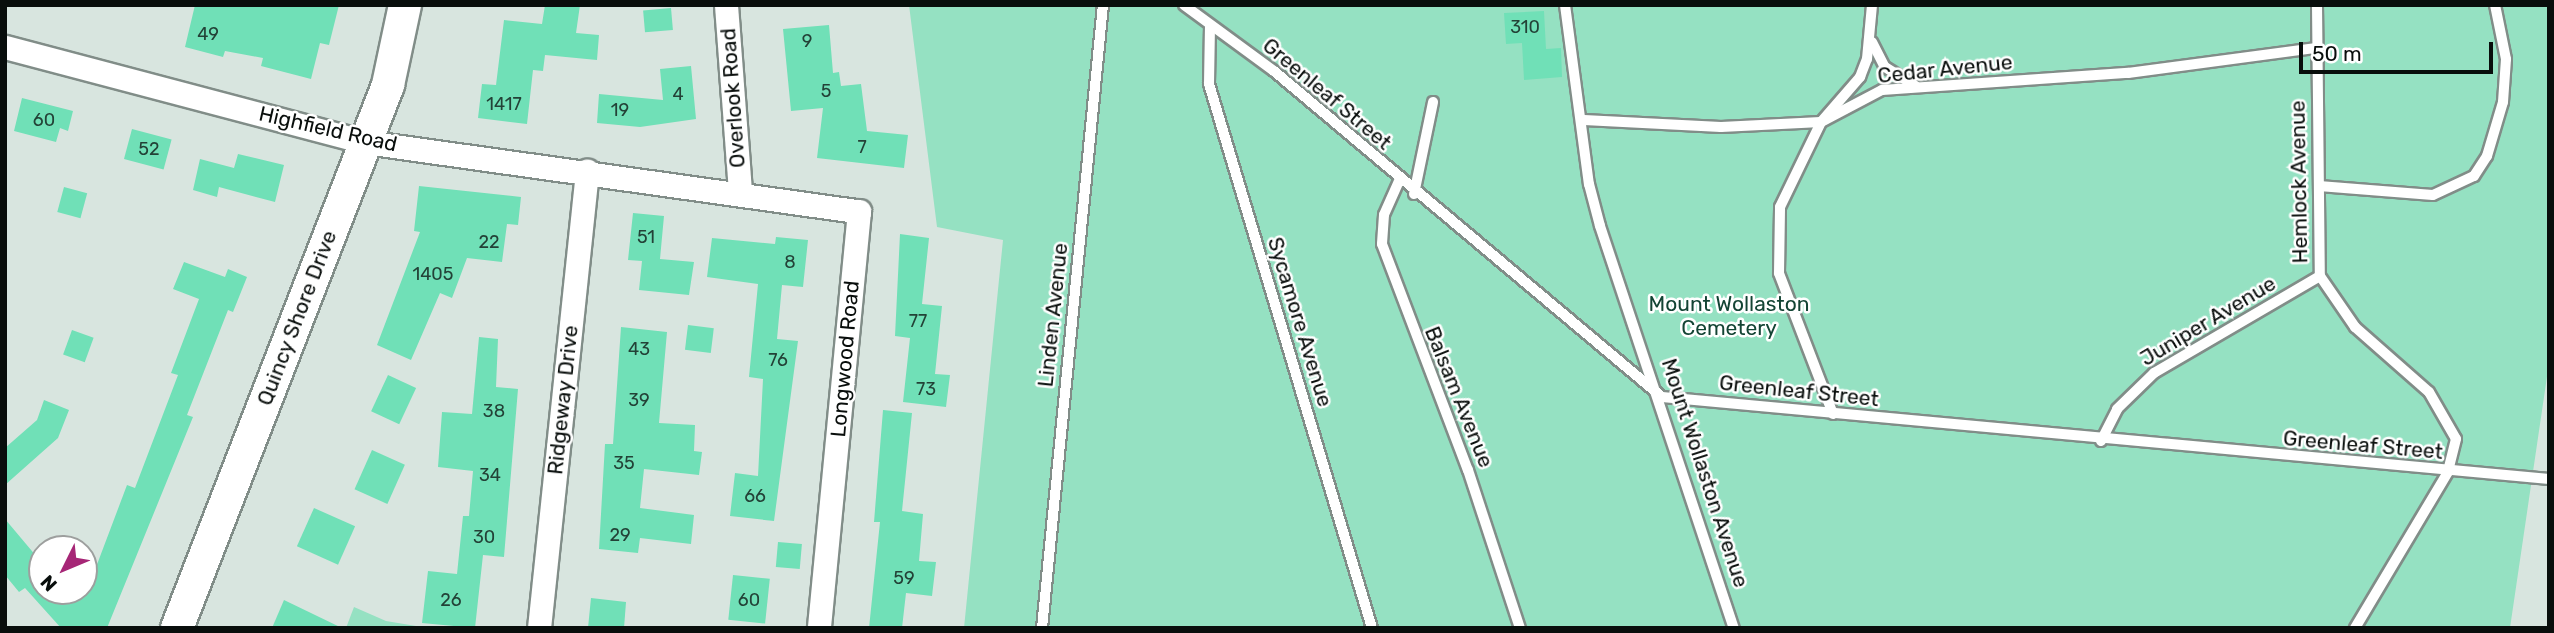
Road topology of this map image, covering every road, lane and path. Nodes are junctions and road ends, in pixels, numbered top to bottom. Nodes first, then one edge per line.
1 (405, 5) edge
2 (726, 5) edge
3 (1103, 5) edge
4 (1184, 5) edge
5 (1565, 5) edge
6 (1872, 5) edge
7 (2317, 5) edge
8 (2494, 5) edge
9 (1210, 26) junction
10 (1870, 35) junction
11 (5, 47) edge
12 (2316, 48) junction
13 (1917, 87) junction
14 (1433, 102) dead end
15 (1584, 120) junction
16 (1821, 122) junction
17 (365, 142) junction
18 (587, 172) junction
19 (1399, 181) junction
20 (2319, 186) junction
21 (740, 191) junction
22 (1414, 194) junction
23 (2320, 276) junction
24 (1662, 397) junction
25 (1833, 414) junction
26 (2101, 441) junction
27 (2448, 472) junction
28 (2549, 479) edge
29 (177, 628) edge
30 (539, 628) edge
31 (819, 628) edge
32 (1042, 628) edge
33 (1372, 628) edge
34 (1520, 628) edge
35 (1734, 628) edge
36 (2355, 628) edge

1 - 17 main road, Quincy Shore Drive
2 - 21 street, Overlook Road
3 - 32 lane, Linden Avenue
4 - 9 lane, Greenleaf Street
5 - 15 lane, Mount Wollaston Avenue
6 - 10 lane
7 - 12 lane, Hemlock Avenue
8 - 20 lane
9 - 19 lane, Greenleaf Street
9 - 33 lane, Sycamore Avenue
10 - 13 lane
10 - 16 lane
11 - 17 street, Highfield Road
12 - 13 lane, Cedar Avenue
12 - 20 lane, Hemlock Avenue
13 - 16 lane, Cedar Avenue
14 - 22 lane
15 - 16 lane, Cedar Avenue
15 - 24 lane, Mount Wollaston Avenue
16 - 25 lane
17 - 18 street, Highfield Road
17 - 29 main road, Quincy Shore Drive
18 - 21 street, Highfield Road
18 - 30 street, Ridgeway Drive
19 - 22 lane, Greenleaf Street
19 - 34 lane, Balsam Avenue
20 - 23 lane, Hemlock Avenue
21 - 31 street, Longwood Road
22 - 24 lane, Greenleaf Street
23 - 26 lane, Juniper Avenue
23 - 27 lane, Hemlock Avenue
24 - 25 lane, Greenleaf Street
24 - 35 lane, Mount Wollaston Avenue
25 - 26 lane, Greenleaf Street
26 - 27 lane, Greenleaf Street
27 - 28 lane, Greenleaf Street
27 - 36 lane, Hemlock Avenue

